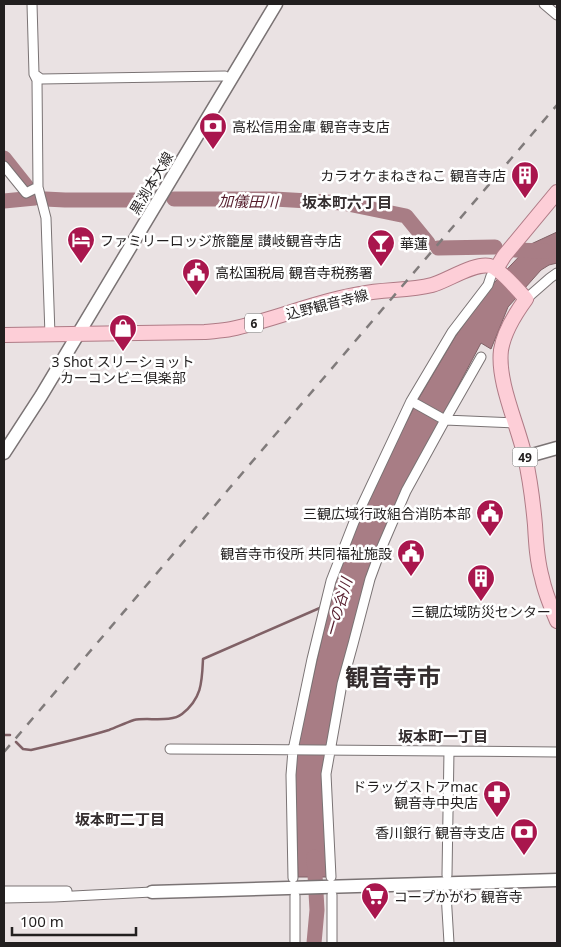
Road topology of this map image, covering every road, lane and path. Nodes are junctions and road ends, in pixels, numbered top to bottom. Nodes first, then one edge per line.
1 (32, 4) edge
2 (276, 4) edge
3 (544, 4) edge
4 (557, 15) edge
5 (34, 74) junction
6 (225, 76) dead end
7 (4, 166) edge
8 (38, 187) junction
9 (557, 192) edge
10 (498, 271) junction
11 (557, 273) edge
12 (524, 297) junction
13 (78, 333) junction
14 (4, 334) edge
15 (50, 335) junction
16 (481, 357) dead end
17 (411, 401) junction
18 (445, 420) junction
19 (516, 423) junction
20 (557, 448) edge
21 (4, 453) edge
22 (525, 457) junction
23 (557, 621) edge
24 (170, 749) dead end
25 (331, 749) junction
26 (293, 750) junction
27 (449, 750) junction
28 (557, 752) edge
29 (447, 874) dead end
30 (557, 880) edge
31 (331, 887) junction
32 (294, 888) junction
33 (4, 891) edge
34 (152, 892) joint
35 (446, 892) dead end
36 (54, 894) junction
37 (4, 898) edge
38 (295, 943) edge
39 (332, 943) edge
40 (448, 943) edge

1 - 5 street
2 - 13 main road, 黒渕本大線
3 - 4 street
5 - 6 street
5 - 8 street
7 - 8 street
8 - 15 street
9 - 10 main road
10 - 12 main road
10 - 13 main road, 込野観音寺線 / 6
10 - 17 street
11 - 12 street
12 - 19 main road, 49
13 - 15 main road, 込野観音寺線 / 6
13 - 21 main road, 黒渕本大線
14 - 15 main road, 込野観音寺線 / 6
16 - 18 street
17 - 18 street
17 - 26 street
18 - 19 street
18 - 25 street
19 - 22 main road, 49
20 - 22 main road
22 - 23 main road, 49
24 - 26 street
25 - 26 street
25 - 27 street
25 - 31 street
26 - 32 street
27 - 28 street
27 - 29 street
30 - 31 main road
31 - 32 main road
31 - 39 street
32 - 34 main road
32 - 38 street
33 - 36 street
34 - 36 street
35 - 40 street
36 - 37 street

